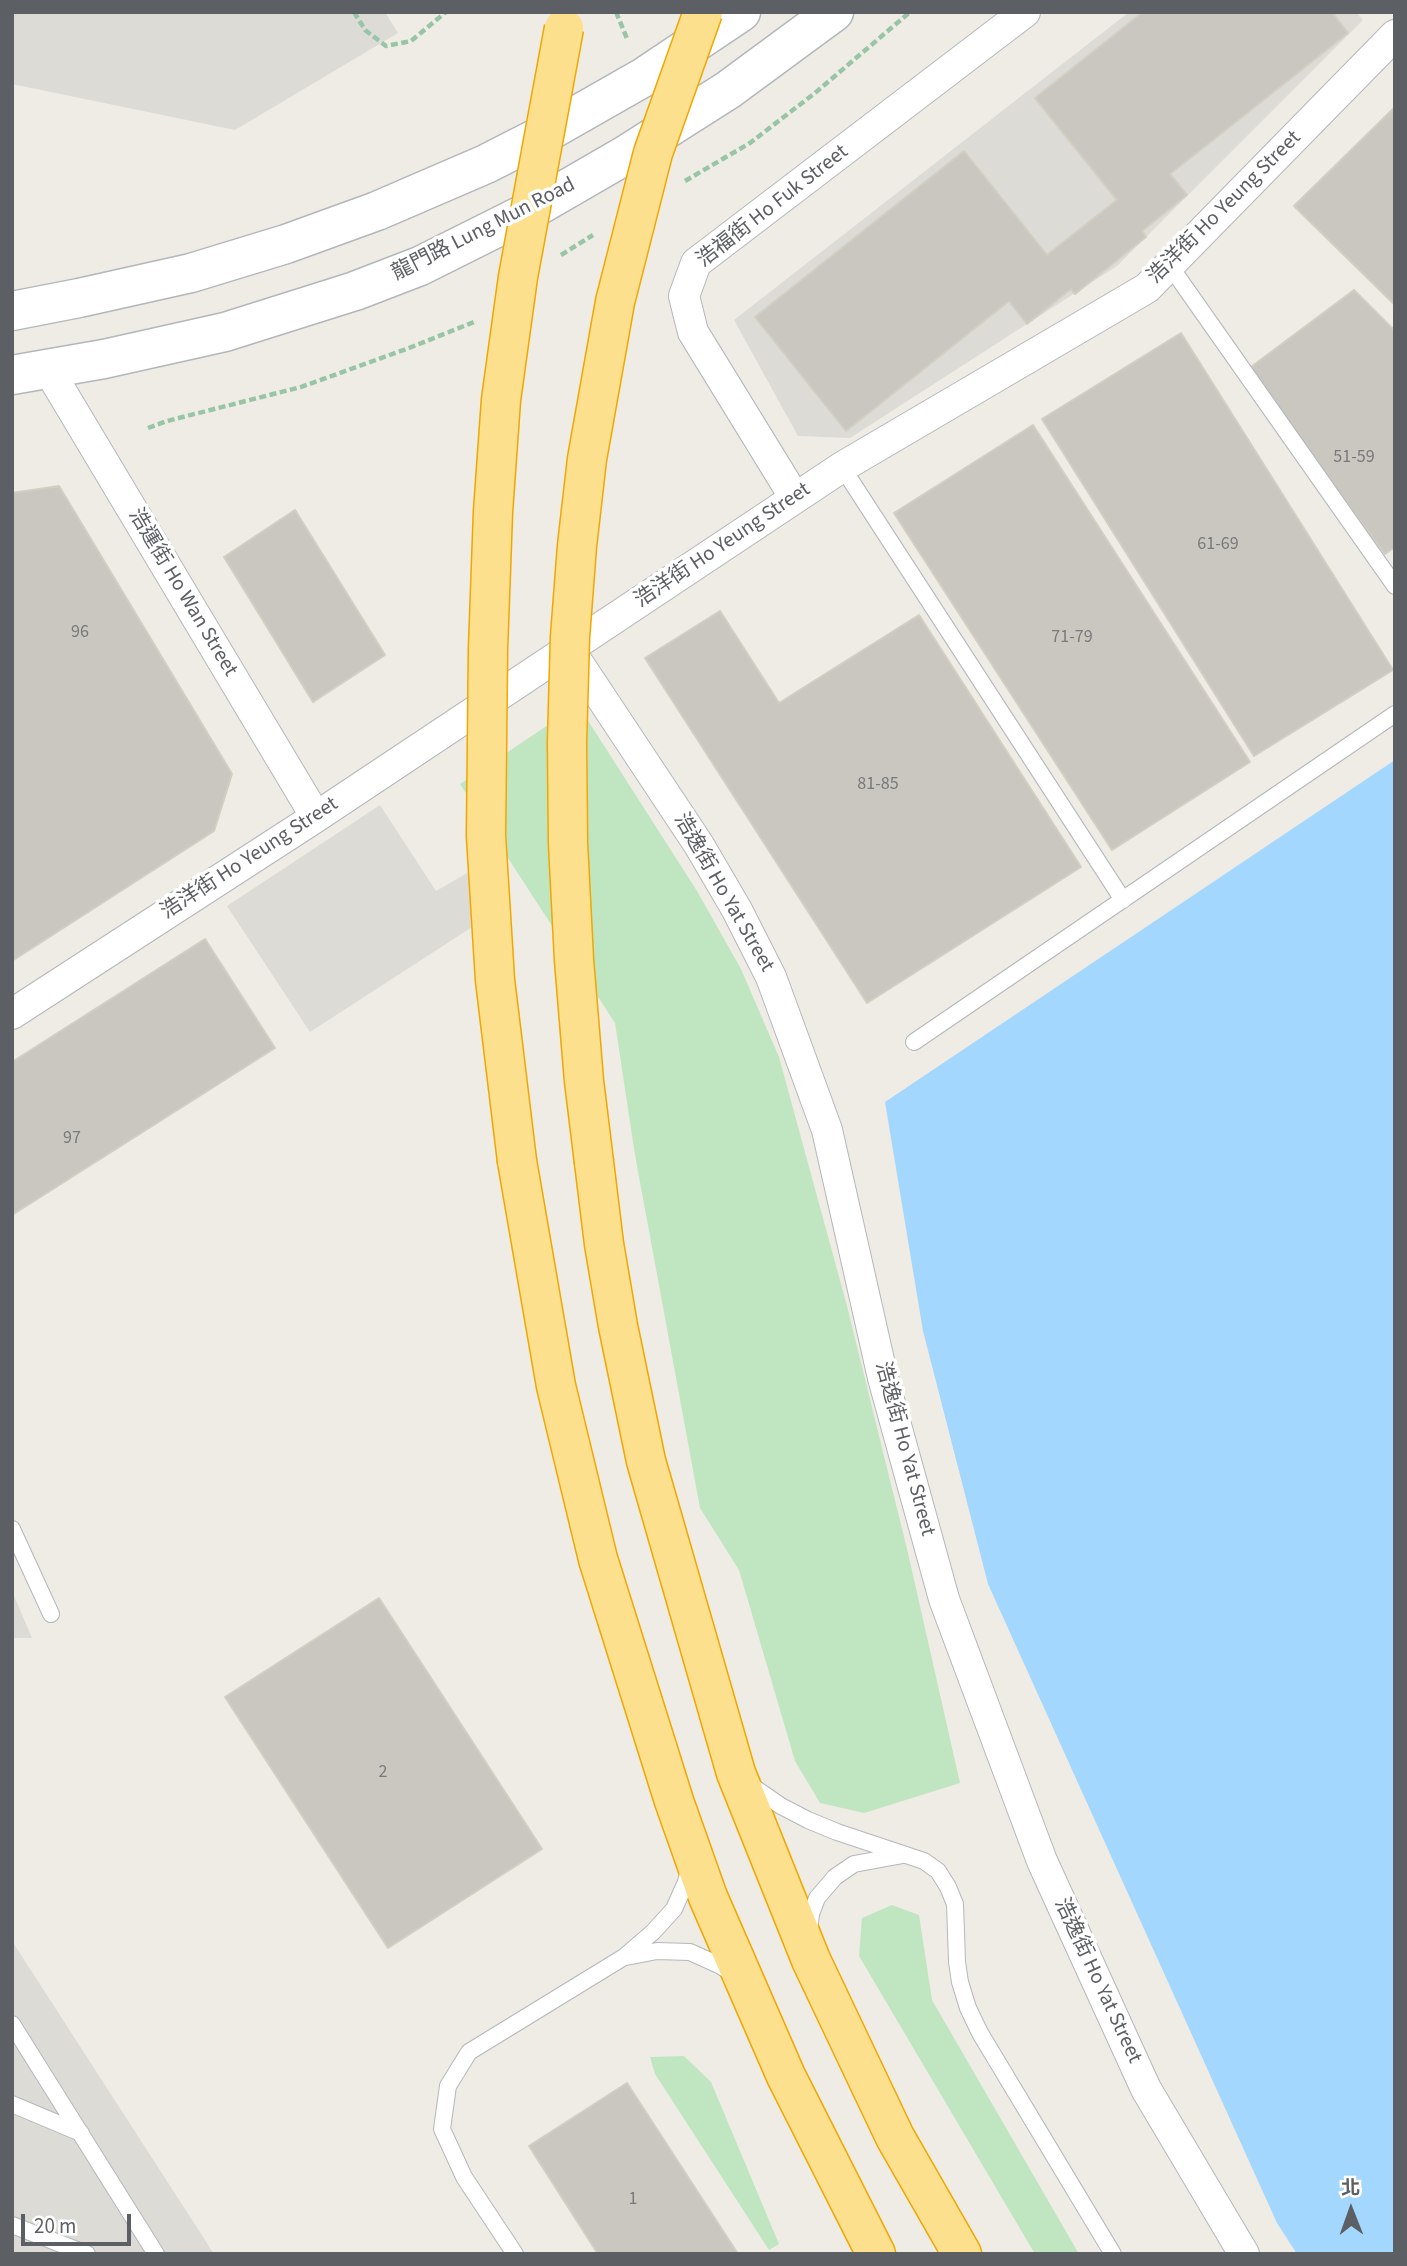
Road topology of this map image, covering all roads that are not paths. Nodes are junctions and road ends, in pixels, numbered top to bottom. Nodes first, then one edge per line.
1 (566, 12) edge
2 (703, 12) edge
3 (741, 12) edge
4 (834, 12) edge
5 (1025, 12) edge
6 (1395, 35) edge
7 (1170, 266) junction
8 (12, 310) edge
9 (30, 372) edge
10 (842, 467) junction
11 (795, 498) junction
12 (1395, 586) edge
13 (569, 649) junction
14 (1395, 714) edge
15 (316, 817) junction
16 (1123, 900) junction
17 (12, 1014) edge
18 (914, 1042) dead end
19 (12, 1529) edge
20 (51, 1614) dead end
21 (736, 1773) junction
22 (692, 1852) junction
23 (906, 1855) junction
24 (624, 1957) junction
25 (811, 1960) junction
26 (746, 1983) junction
27 (12, 2024) edge
28 (12, 2104) edge
29 (80, 2133) junction
30 (12, 2225) edge
31 (87, 2254) edge
32 (156, 2254) edge
33 (515, 2254) edge
34 (876, 2254) edge
35 (962, 2254) edge
36 (1113, 2254) edge
37 (1244, 2254) edge

1 - 22 highway, bridge
2 - 21 highway, bridge
3 - 8 main road
4 - 9 main road, 龍門路 Lung Mun Road
5 - 11 street, 浩福街 Ho Fuk Street
6 - 7 street, 浩洋街 Ho Yeung Street
7 - 10 street, 浩洋街 Ho Yeung Street
7 - 12 lane
9 - 15 street, 浩運街 Ho Wan Street
10 - 11 street, 浩洋街 Ho Yeung Street
10 - 16 lane
11 - 13 street, 浩洋街 Ho Yeung Street
13 - 15 street, 浩洋街 Ho Yeung Street
13 - 37 street, 浩逸街 Ho Yat Street
14 - 16 lane
15 - 17 street, 浩洋街 Ho Yeung Street
16 - 18 lane
19 - 20 lane
21 - 23 lane
21 - 25 highway
22 - 24 lane
22 - 26 highway
23 - 25 lane
23 - 36 lane
24 - 26 lane
24 - 33 lane
25 - 35 highway
26 - 34 highway
27 - 29 lane
28 - 29 lane
29 - 32 lane
30 - 31 lane

